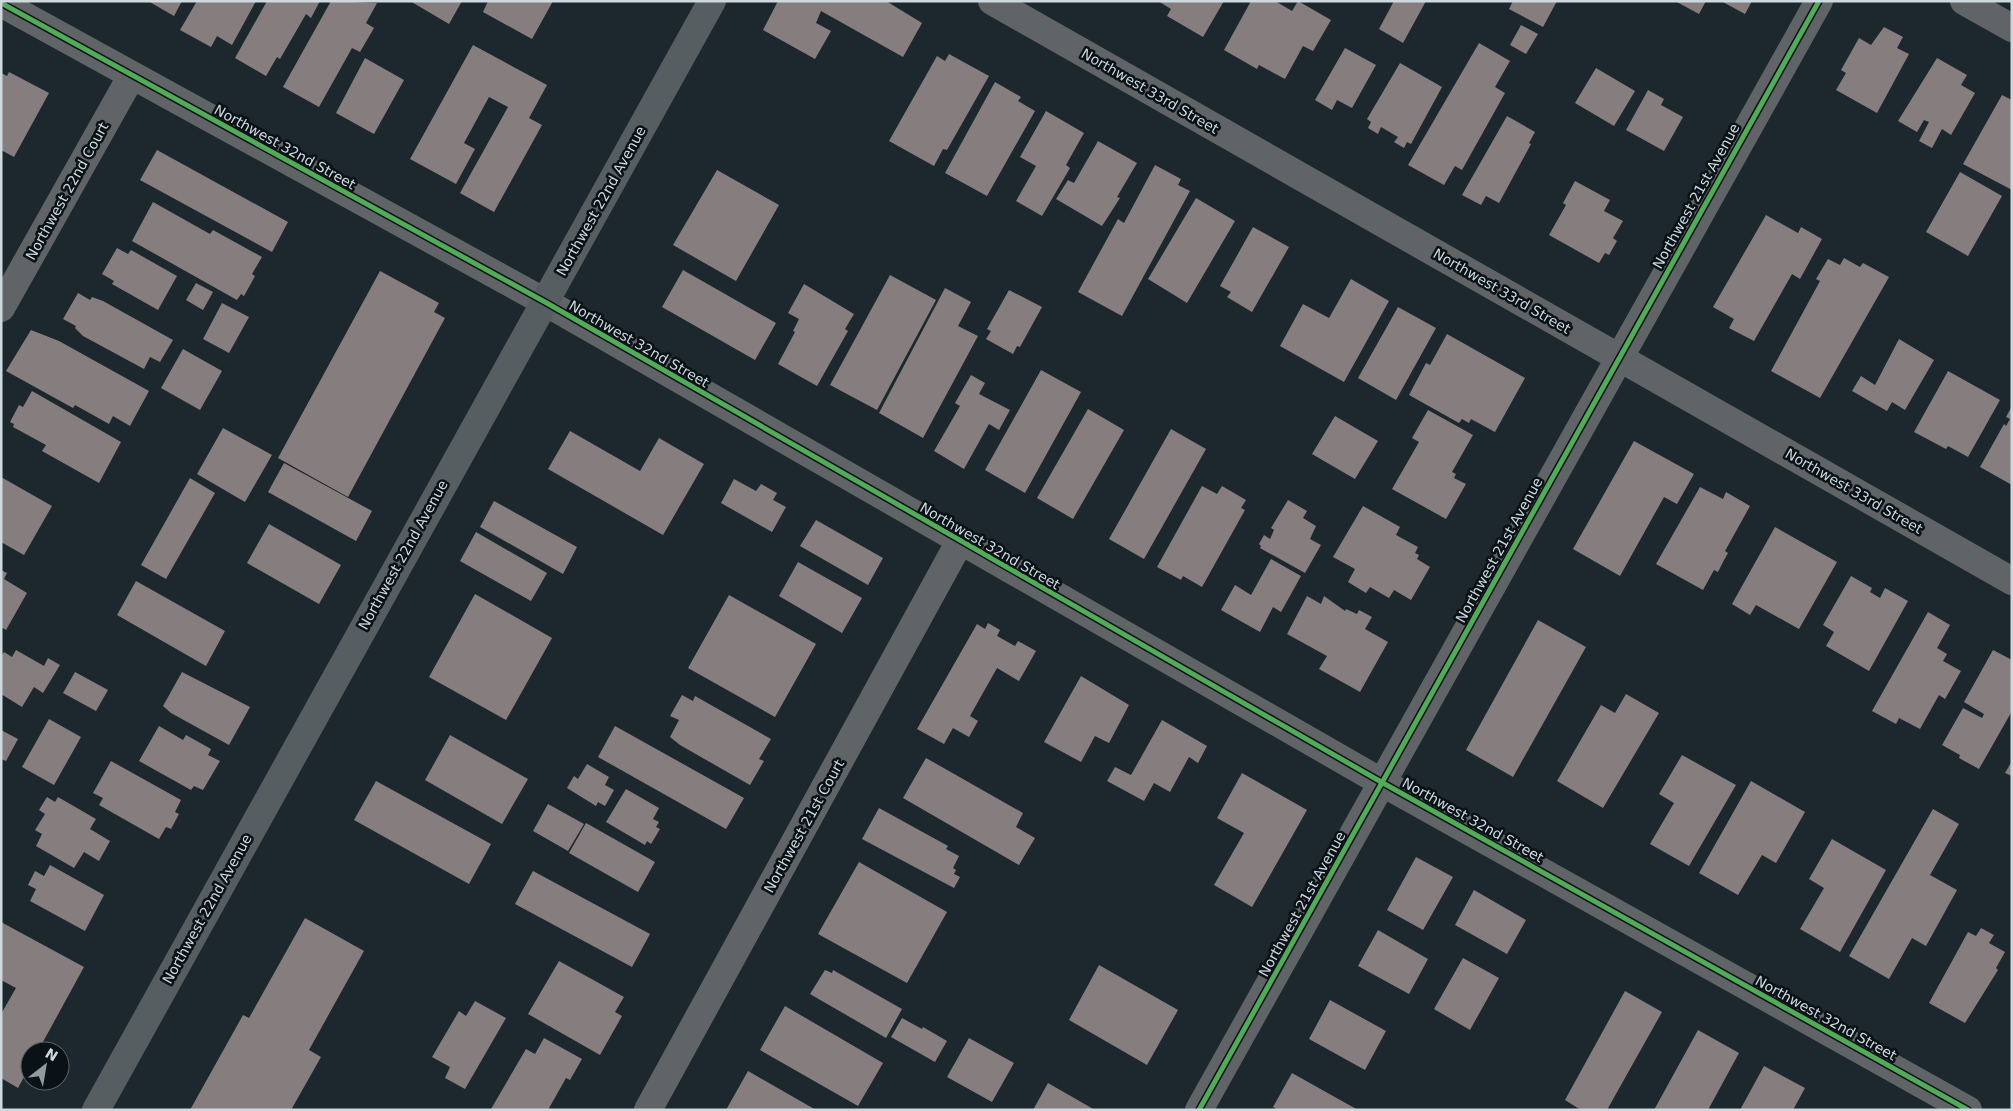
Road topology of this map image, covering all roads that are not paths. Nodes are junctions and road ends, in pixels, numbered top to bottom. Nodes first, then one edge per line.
1 (712, 1) edge
2 (992, 1) edge
3 (1819, 1) edge
4 (1964, 1) edge
5 (1, 3) edge
6 (2012, 28) edge
7 (132, 75) junction
8 (545, 302) junction
9 (1, 308) edge
10 (1618, 357) junction
11 (960, 541) junction
12 (2012, 581) edge
13 (1383, 783) junction
14 (96, 1110) edge
15 (648, 1110) edge
16 (1200, 1110) edge
17 (1968, 1110) edge

1 - 8 main road, Northwest 22nd Avenue
2 - 10 street, Northwest 33rd Street
3 - 10 street, Northwest 21st Avenue
4 - 6 street
5 - 7 street, Northwest 32nd Street
7 - 8 street, Northwest 32nd Street
7 - 9 street, Northwest 22nd Court
8 - 11 street, Northwest 32nd Street
8 - 14 main road, Northwest 22nd Avenue
10 - 12 street, Northwest 33rd Street
10 - 13 street, Northwest 21st Avenue
11 - 13 street, Northwest 32nd Street
11 - 15 street, Northwest 21st Court
13 - 16 street, Northwest 21st Avenue
13 - 17 street, Northwest 32nd Street

